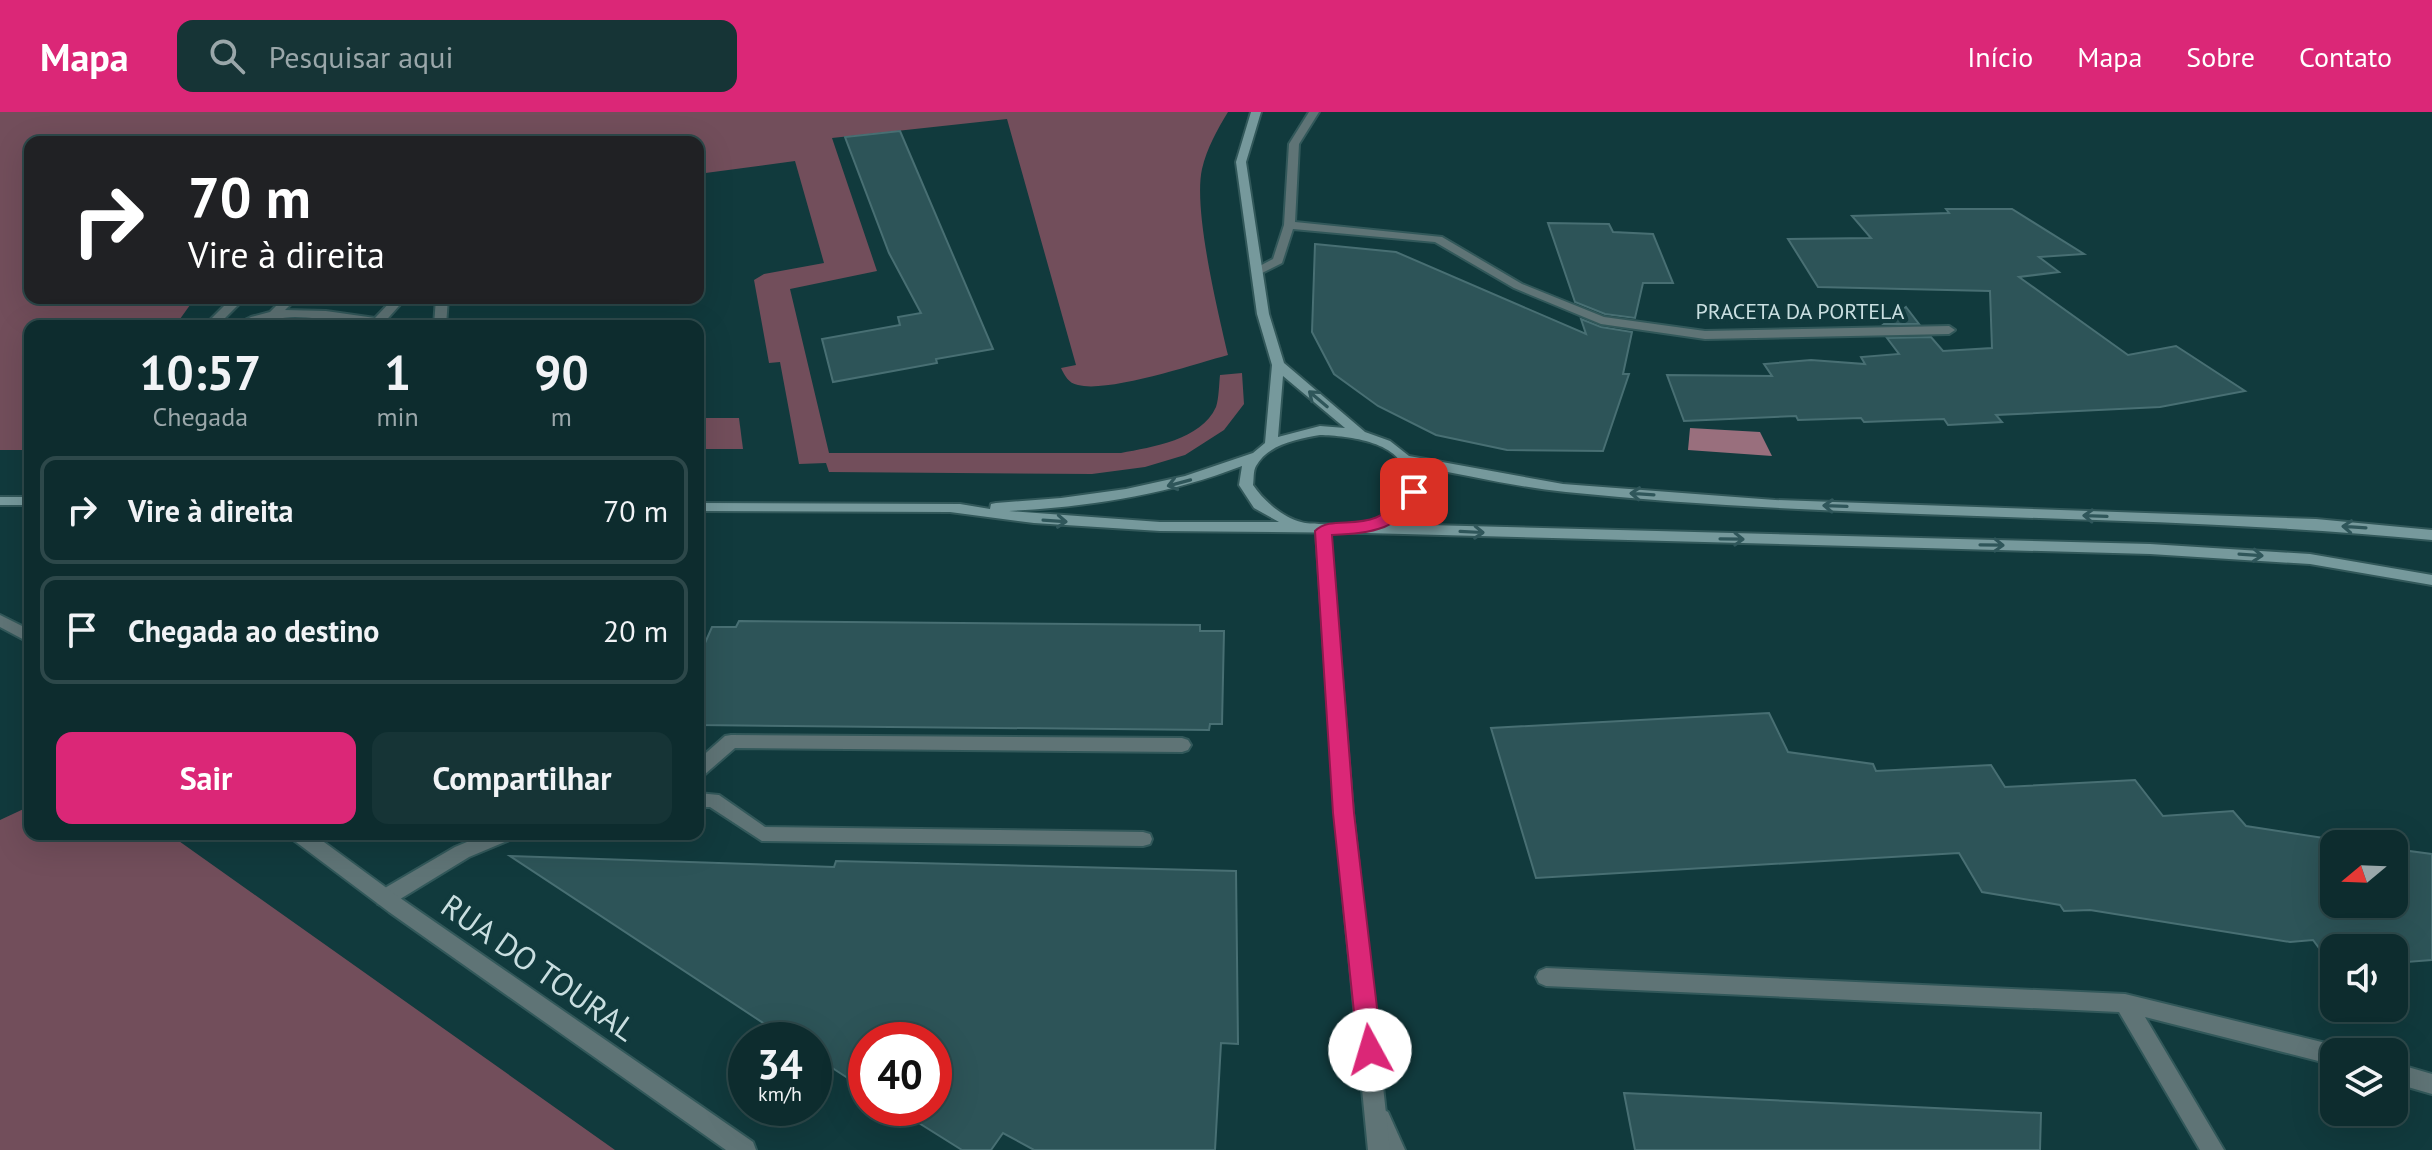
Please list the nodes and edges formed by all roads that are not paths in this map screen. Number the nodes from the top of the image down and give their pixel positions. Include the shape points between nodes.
1 (1256, 112) edge
2 (1314, 112) edge
3 (1289, 225) junction
4 (1256, 272) junction
5 (233, 304) edge
6 (285, 304) edge
7 (394, 304) edge
8 (274, 315) junction
9 (216, 320) edge
10 (258, 320) edge
11 (351, 320) edge
12 (380, 320) edge
13 (1949, 330) dead end
14 (1278, 365) junction
15 (1359, 433) junction
16 (1271, 442) junction
17 (1252, 457) junction
18 (1406, 460) junction
19 (0, 501) edge
20 (24, 501) edge
21 (704, 507) edge
22 (950, 508) junction
23 (1299, 526) junction
24 (1366, 528) junction
25 (1323, 531) junction
26 (2432, 535) edge
27 (2432, 580) edge
28 (0, 620) edge
29 (24, 634) edge
30 (1182, 745) dead end
31 (704, 765) edge
32 (704, 800) edge
33 (1143, 839) dead end
34 (307, 840) edge
35 (491, 840) edge
36 (385, 898) junction
37 (1546, 977) dead end
38 (2125, 1003) junction
39 (2320, 1052) edge
40 (2408, 1077) edge
41 (2432, 1084) edge
42 (1377, 1110) junction
43 (745, 1150) edge
44 (1379, 1150) edge
45 (1394, 1150) edge
46 (2213, 1150) edge

1 - 4 main road via 1241,162
2 - 3 street via 1294,144
3 - 4 street via 1278,261
3 - 13 street, PRACETA DA PORTELA via 1438,239 1518,286 1601,320 1705,335
4 - 14 main road
5 - 9 street
6 - 8 street
7 - 12 street
8 - 10 street
8 - 11 street via 307,313
15 -> 14 main road
14 - 16 main road
15 - 16 main road via 1312,430
15 - 18 main road
16 - 17 main road
17 -> 22 main road via 1162,487 1090,499
17 - 23 main road via 1245,472 1257,504
18 - 24 main road via 1414,492 1389,519
26 -> 18 main road via 2316,524 1775,504 1563,488
19 - 20 main road
21 - 22 main road
22 -> 23 main road via 1125,527
23 - 25 main road
24 - 25 main road
24 -> 27 main road via 2150,549 2310,559
25 - 42 street via 1344,813
28 - 29 street
30 - 31 street via 731,741
32 - 33 street via 713,800 762,834
34 - 36 street, RUA DO TOURAL
35 - 36 street
36 - 43 street, RUA DO TOURAL
37 - 38 street
38 - 39 street
38 - 46 street
40 - 41 street
42 - 44 street
42 - 45 street

